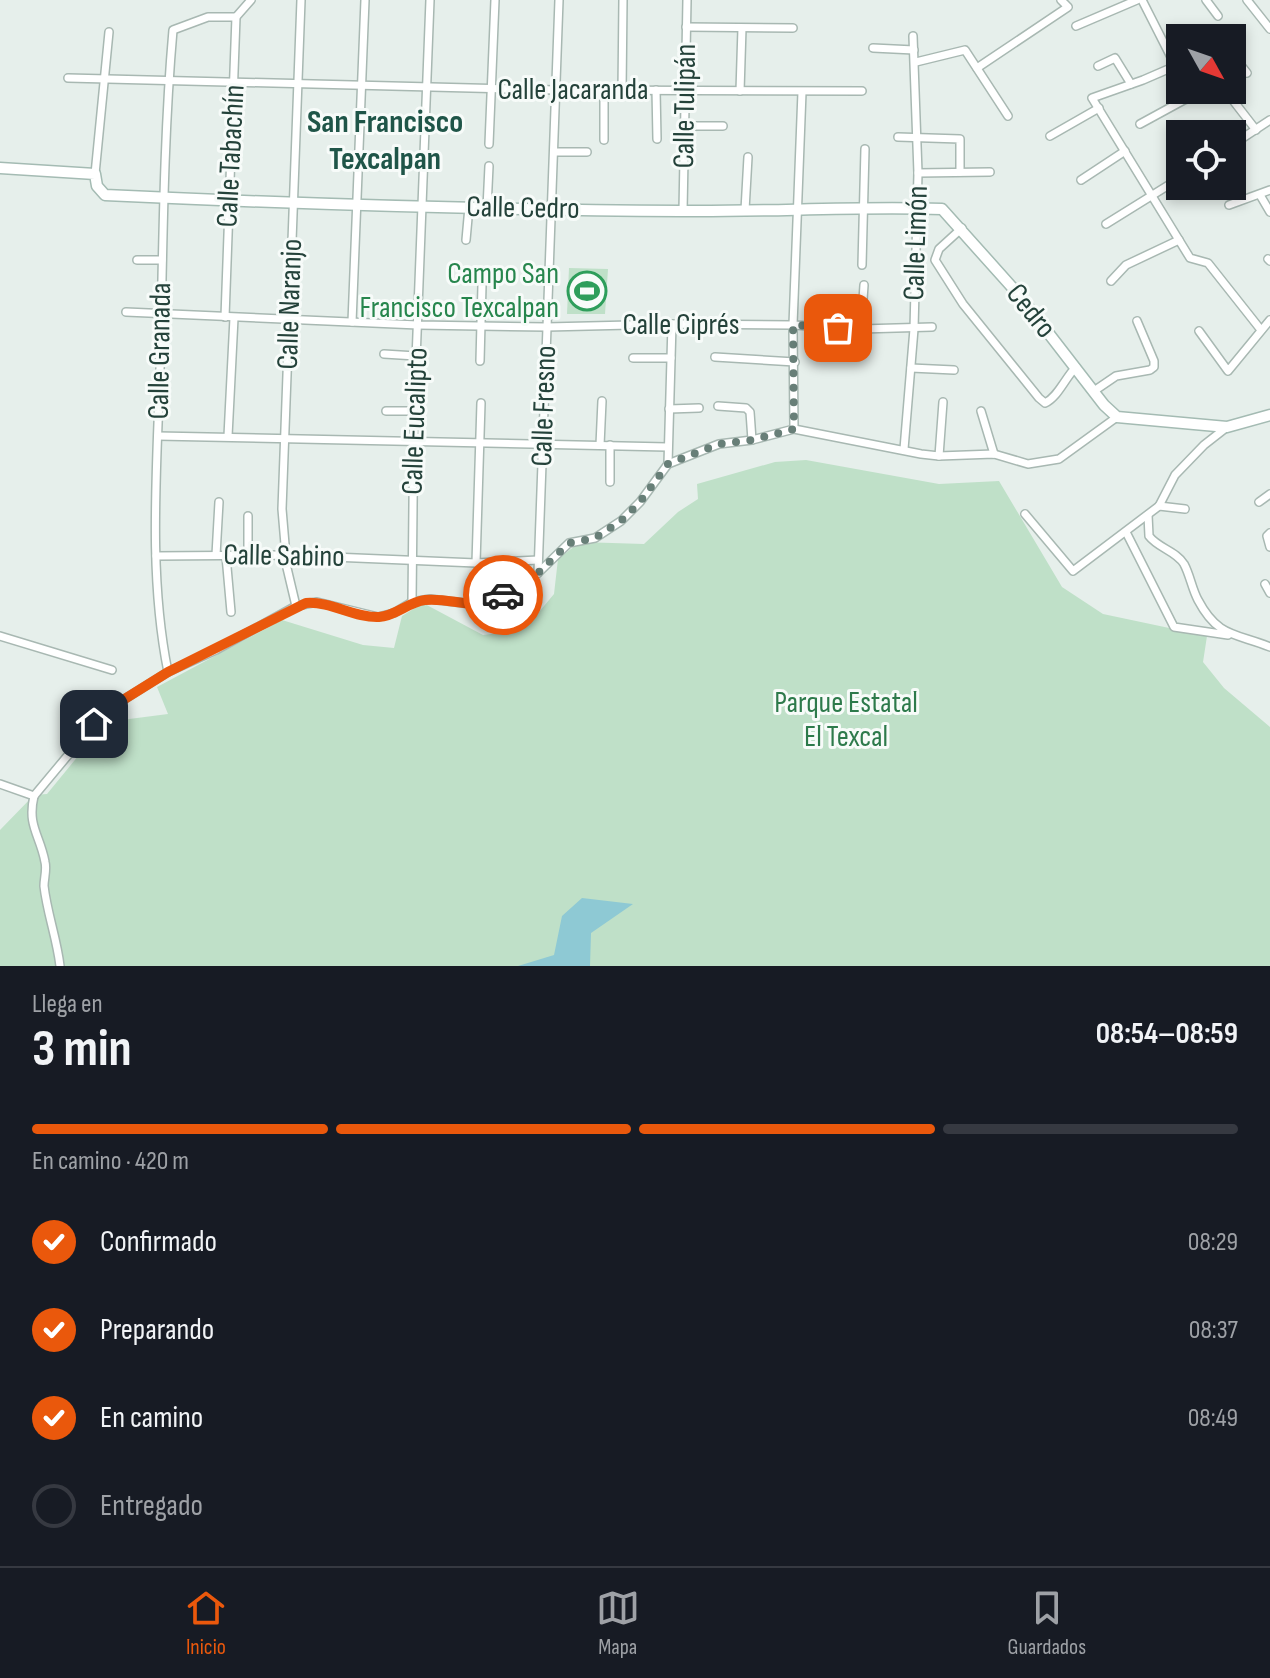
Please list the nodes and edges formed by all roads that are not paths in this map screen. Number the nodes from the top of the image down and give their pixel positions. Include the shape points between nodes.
1 (251, 0) edge
2 (301, 0) edge
3 (365, 0) edge
4 (430, 0) edge
5 (495, 0) edge
6 (559, 0) edge
7 (623, 0) edge
8 (687, 0) edge
9 (1061, 0) edge
10 (1139, 0) edge
11 (1206, 0) edge
12 (1247, 0) edge
13 (1218, 16) dead end
14 (236, 17) junction
15 (1076, 26) dead end
16 (686, 27) junction
17 (742, 28) junction
18 (793, 28) dead end
19 (1270, 29) edge
20 (109, 32) dead end
21 (913, 36) dead end
22 (1166, 45) edge
23 (873, 48) dead end
24 (914, 50) junction
25 (916, 62) junction
26 (1098, 66) dead end
27 (977, 68) junction
28 (1166, 70) edge
29 (68, 78) dead end
30 (104, 79) junction
31 (169, 79) junction
32 (235, 83) junction
33 (297, 84) junction
34 (1131, 84) junction
35 (361, 85) junction
36 (426, 88) junction
37 (492, 89) junction
38 (555, 90) junction
39 (604, 90) junction
40 (656, 90) junction
41 (684, 90) junction
42 (622, 91) junction
43 (740, 91) junction
44 (862, 91) dead end
45 (802, 92) junction
46 (1177, 104) edge
47 (1236, 104) edge
48 (1099, 108) junction
49 (1008, 116) dead end
50 (1270, 120) edge
51 (1140, 124) dead end
52 (684, 126) junction
53 (723, 126) dead end
54 (1256, 130) junction
55 (1050, 136) dead end
56 (1246, 136) edge
57 (898, 137) dead end
58 (918, 137) junction
59 (657, 139) dead end
60 (604, 140) dead end
61 (489, 144) dead end
62 (865, 149) dead end
63 (1125, 151) junction
64 (554, 152) junction
65 (587, 152) dead end
66 (748, 157) dead end
67 (489, 166) dead end
68 (0, 168) edge
69 (960, 172) junction
70 (990, 172) dead end
71 (918, 173) junction
72 (95, 174) junction
73 (1081, 180) dead end
74 (1166, 187) edge
75 (1270, 190) edge
76 (1260, 195) junction
77 (1152, 196) junction
78 (162, 198) junction
79 (228, 199) junction
80 (292, 202) junction
81 (357, 204) junction
82 (1229, 205) dead end
83 (422, 207) junction
84 (469, 207) junction
85 (487, 208) junction
86 (552, 208) junction
87 (864, 208) junction
88 (917, 208) junction
89 (798, 209) junction
90 (942, 209) joint
91 (745, 210) junction
92 (683, 211) junction
93 (1270, 212) edge
94 (1106, 224) dead end
95 (962, 228) junction
96 (466, 240) dead end
97 (1179, 240) junction
98 (137, 260) dead end
99 (162, 260) junction
100 (862, 265) dead end
101 (1111, 281) dead end
102 (482, 285) dead end
103 (864, 285) dead end
104 (126, 312) dead end
105 (161, 314) junction
106 (225, 317) junction
107 (234, 318) junction
108 (290, 320) junction
109 (1270, 320) edge
110 (1137, 321) dead end
111 (352, 322) junction
112 (672, 324) junction
113 (418, 325) junction
114 (793, 325) junction
115 (481, 326) junction
116 (547, 327) junction
117 (932, 327) dead end
118 (861, 329) junction
119 (914, 329) junction
120 (1261, 330) junction
121 (1199, 331) dead end
122 (384, 354) dead end
123 (416, 356) junction
124 (715, 357) dead end
125 (633, 358) dead end
126 (671, 358) junction
127 (480, 361) dead end
128 (795, 362) junction
129 (1076, 367) junction
130 (911, 368) junction
131 (954, 370) dead end
132 (1094, 391) junction
133 (602, 401) dead end
134 (943, 402) dead end
135 (481, 403) dead end
136 (718, 406) dead end
137 (699, 408) dead end
138 (669, 409) junction
139 (386, 411) dead end
140 (414, 411) junction
141 (981, 411) dead end
142 (1270, 415) edge
143 (1117, 417) junction
144 (1227, 427) junction
145 (794, 429) junction
146 (158, 436) junction
147 (228, 436) junction
148 (285, 440) junction
149 (752, 440) junction
150 (413, 441) junction
151 (479, 443) junction
152 (544, 444) junction
153 (600, 445) junction
154 (610, 445) junction
155 (667, 447) junction
156 (904, 449) junction
157 (994, 454) junction
158 (939, 456) junction
159 (668, 464) junction
160 (610, 482) dead end
161 (1270, 494) edge
162 (219, 502) dead end
163 (1259, 502) dead end
164 (1159, 506) junction
165 (1185, 509) dead end
166 (1025, 514) dead end
167 (1148, 515) junction
168 (248, 516) dead end
169 (1126, 532) junction
170 (1268, 534) edge
171 (1270, 547) edge
172 (216, 555) junction
173 (248, 555) junction
174 (285, 555) junction
175 (156, 556) junction
176 (226, 556) junction
177 (412, 559) junction
178 (538, 560) junction
179 (476, 563) junction
180 (538, 573) junction
181 (1265, 584) dead end
182 (1270, 593) edge
183 (412, 602) junction
184 (296, 606) junction
185 (231, 612) dead end
186 (1229, 635) junction
187 (0, 636) edge
188 (1270, 647) edge
189 (112, 670) dead end
190 (168, 672) junction
191 (0, 784) edge
192 (34, 796) junction
193 (60, 966) edge

1 - 14 street
2 - 33 street, Calle Naranjo
3 - 35 street
4 - 36 street, Calle Eucalipto
5 - 37 street
6 - 38 street, Calle Fresno
7 - 42 street
8 - 16 street, Calle Tulipán
9 - 27 street via 1068,7
10 - 15 street
10 - 22 street
11 - 13 street
12 - 19 street
14 - 31 street, Calle Granada via 208,17 173,30
14 - 32 street, Calle Tabachín
16 - 17 street
16 - 41 street, Calle Tulipán
17 - 18 street
17 - 43 street
20 - 30 street
21 - 24 street, Calle Limón
23 - 24 street
24 - 25 street, Calle Limón
25 - 27 street via 965,50
25 - 58 street, Calle Limón
26 - 34 street via 1115,58
27 - 49 street
28 - 34 street
29 - 30 street, Calle Jacaranda
30 - 31 street, Calle Jacaranda
30 - 72 street
31 - 32 street, Calle Jacaranda
31 - 78 street, Calle Granada
32 - 33 street, Calle Jacaranda
32 - 79 street, Calle Tabachín
33 - 35 street, Calle Jacaranda
33 - 80 street, Calle Naranjo
34 - 48 street via 1092,98
35 - 36 street, Calle Jacaranda
35 - 81 street
36 - 37 street, Calle Jacaranda
36 - 83 street, Calle Eucalipto
37 - 38 street, Calle Jacaranda
37 - 61 street
38 - 39 street, Calle Jacaranda
38 - 64 street, Calle Fresno
39 - 42 street, Calle Jacaranda
39 - 60 street
40 - 41 street, Calle Jacaranda
40 - 42 street, Calle Jacaranda
40 - 59 street
41 - 43 street, Calle Jacaranda
41 - 52 street, Calle Tulipán
43 - 45 street, Calle Jacaranda
44 - 45 street, Calle Jacaranda
45 - 89 street
46 - 51 street
47 - 54 street
48 - 55 street
48 - 63 street
50 - 54 street
52 - 53 street
52 - 92 street, Calle Tulipán
54 - 56 street
57 - 58 street
58 - 69 street via 960,139
58 - 71 street, Calle Limón
62 - 87 street
63 - 73 street
63 - 77 street
64 - 65 street
64 - 86 street, Calle Fresno
66 - 91 street
67 - 85 street
68 - 72 street
69 - 70 street
69 - 71 street
71 - 88 street, Calle Limón
72 - 78 street, Calle Cedro via 105,195
74 - 77 street
75 - 76 street
76 - 82 street
76 - 93 street
77 - 94 street
77 - 97 street
78 - 79 street, Calle Cedro
78 - 99 street, Calle Granada
79 - 80 street, Calle Cedro
79 - 106 street, Calle Tabachín
80 - 81 street, Calle Cedro
80 - 108 street, Calle Naranjo
81 - 83 street, Calle Cedro
81 - 111 street
83 - 84 street, Calle Cedro
83 - 113 street, Calle Eucalipto
84 - 85 street, Calle Cedro
84 - 96 street
85 - 86 street, Calle Cedro
86 - 92 street, Calle Cedro
86 - 116 street, Calle Fresno
87 - 88 street, Calle Cedro
87 - 89 street, Calle Cedro
87 - 100 street
88 - 90 street, Calle Cedro
88 - 119 street, Calle Limón
89 - 91 street, Calle Cedro
89 - 114 street
90 - 95 street, Cedro
91 - 92 street, Calle Cedro
95 - 129 street, Cedro
95 - 129 street via 939,249 935,260 963,304 1039,398 1045,403 1052,399
97 - 101 street via 1126,265
97 - 120 street via 1190,258 1208,263
98 - 99 street
99 - 105 street, Calle Granada
102 - 115 street
103 - 118 street
104 - 105 street, Calle Ciprés
105 - 106 street, Calle Ciprés
105 - 146 street, Calle Granada
106 - 107 street, Calle Ciprés
107 - 108 street, Calle Ciprés
107 - 147 street
108 - 111 street, Calle Ciprés
108 - 148 street, Calle Naranjo
109 - 120 street
110 - 132 street via 1154,367 1116,376
111 - 113 street, Calle Ciprés
112 - 114 street, Calle Ciprés
112 - 116 street, Calle Ciprés
112 - 126 street
113 - 115 street, Calle Ciprés
113 - 123 street, Calle Eucalipto
114 - 118 street, Calle Ciprés
114 - 128 street
115 - 116 street, Calle Ciprés
115 - 127 street
116 - 152 street, Calle Fresno
117 - 119 street, Calle Ciprés
118 - 119 street, Calle Ciprés
119 - 130 street, Calle Limón
120 - 121 street via 1228,371
122 - 123 street
123 - 140 street, Calle Eucalipto
124 - 128 street
125 - 126 street
126 - 138 street
128 - 145 street
129 - 132 street, Cedro
130 - 131 street
130 - 156 street, Calle Limón
132 - 143 street, Cedro
133 - 153 street
134 - 158 street
135 - 151 street
136 - 149 street via 750,412
137 - 138 street
138 - 155 street
139 - 140 street
140 - 150 street, Calle Eucalipto
141 - 157 street
142 - 144 street
143 - 144 street
143 - 157 street via 1059,459 1028,464
144 - 164 street via 1175,475
145 - 149 street
145 - 156 street
146 - 147 street
146 - 175 street, Calle Granada
147 - 148 street
148 - 150 street
148 - 174 street, Calle Naranjo
149 - 159 street via 719,444
150 - 151 street
150 - 177 street, Calle Eucalipto
151 - 152 street
151 - 179 street
152 - 153 street
152 - 178 street, Calle Fresno
153 - 154 street
154 - 155 street
154 - 160 street
155 - 159 street
156 - 158 street
157 - 158 street
159 - 180 street via 621,521 595,538 569,543
161 - 163 street
162 - 172 street
164 - 165 street
164 - 167 street
166 - 169 street via 1073,571
167 - 169 street
167 - 186 street via 1149,536 1183,562 1198,601
168 - 173 street
169 - 186 street via 1174,627
170 - 171 street
172 - 175 street, Calle Sabino
172 - 176 street, Calle Sabino
173 - 174 street, Calle Sabino
173 - 176 street, Calle Sabino
174 - 177 street, Calle Sabino
174 - 184 street, Calle Naranjo
175 - 190 street, Calle Granada
176 - 185 street
177 - 179 street, Calle Sabino
177 - 183 street, Calle Eucalipto
178 - 179 street, Calle Sabino
178 - 180 street, Calle Fresno
180 - 183 street via 480,605
181 - 182 street
183 - 184 street via 378,617 317,602
184 - 190 street
186 - 188 street
187 - 189 street
190 - 192 street via 94,724
191 - 192 street
192 - 193 street via 32,828 45,860 44,884

